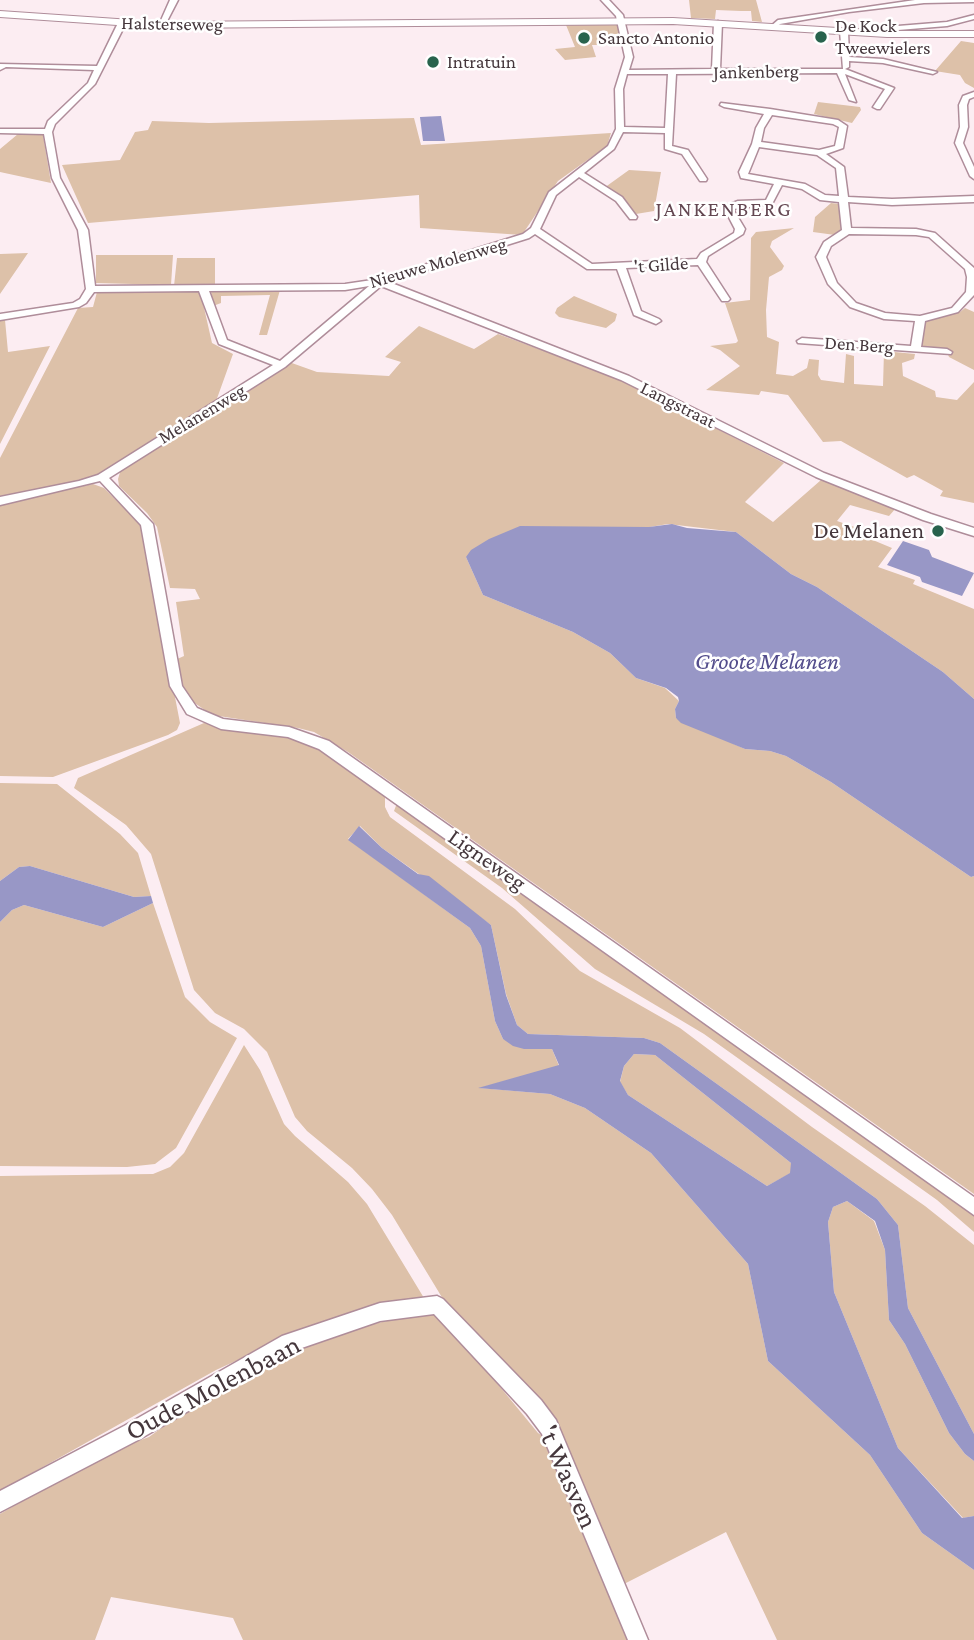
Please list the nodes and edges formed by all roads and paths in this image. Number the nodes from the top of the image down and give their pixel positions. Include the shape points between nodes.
1 (174, 0) edge
2 (605, 0) edge
3 (974, 0) edge
4 (0, 14) edge
5 (974, 17) edge
6 (620, 21) junction
7 (122, 23) junction
8 (718, 23) junction
9 (161, 25) junction
10 (774, 27) junction
11 (898, 28) dead end
12 (844, 31) junction
13 (974, 34) edge
14 (845, 59) junction
15 (1, 66) edge
16 (99, 68) junction
17 (841, 71) junction
18 (624, 72) junction
19 (672, 72) junction
20 (716, 72) junction
21 (933, 72) dead end
22 (974, 94) edge
23 (853, 100) dead end
24 (724, 105) dead end
25 (877, 107) dead end
26 (770, 111) junction
27 (620, 129) junction
28 (0, 131) edge
29 (667, 131) junction
30 (48, 132) junction
31 (959, 142) junction
32 (756, 144) junction
33 (974, 145) edge
34 (819, 153) junction
35 (577, 172) junction
36 (974, 176) edge
37 (703, 178) dead end
38 (779, 183) junction
39 (974, 199) edge
40 (842, 201) junction
41 (633, 217) dead end
42 (535, 230) junction
43 (846, 231) junction
44 (701, 262) junction
45 (621, 268) junction
46 (380, 282) junction
47 (203, 288) junction
48 (91, 289) junction
49 (725, 299) dead end
50 (0, 317) edge
51 (920, 319) junction
52 (656, 321) dead end
53 (802, 341) dead end
54 (916, 350) junction
55 (947, 352) dead end
56 (281, 365) junction
57 (102, 477) junction
58 (0, 501) edge
59 (974, 532) edge
60 (974, 1207) edge
61 (437, 1305) joint
62 (0, 1502) edge
63 (638, 1640) edge

1 - 9 street
2 - 6 street
3 - 10 street via 849,10 778,22
4 - 7 main road, Halsterseweg
5 - 11 street
6 - 8 main road, Halsterseweg
6 - 9 main road, Halsterseweg
6 - 18 street via 629,58
7 - 9 main road, Halsterseweg
7 - 16 street
8 - 10 main road, Halsterseweg
8 - 20 street
10 - 12 main road, Halsterseweg
12 - 13 main road, Halsterseweg
12 - 14 street
14 - 17 street
14 - 21 street via 883,61
15 - 16 street
16 - 30 street via 91,84 51,123
17 - 20 street, Jankenberg
17 - 23 street
17 - 25 street, Jankenberg via 890,88
18 - 19 street, Jankenberg
18 - 27 street via 619,89
19 - 20 street, Jankenberg
19 - 29 street
22 - 31 street via 963,105
24 - 26 street via 747,104
26 - 32 street
26 - 34 street via 844,126 841,146
27 - 29 street
27 - 35 street, Nieuwe Molenweg via 611,147
28 - 30 street
29 - 37 street via 668,147 685,152
30 - 48 street via 56,178 83,230
31 - 33 street
31 - 36 street
32 - 34 street
32 - 38 street via 744,176
34 - 40 street via 840,167
35 - 41 street via 620,199
35 - 42 street, Nieuwe Molenweg via 552,194
38 - 40 street
38 - 44 street, 't Gilde via 769,202 728,208 740,229 738,234
39 - 40 street
40 - 43 street
42 - 45 street, 't Gilde via 582,264
42 - 46 street, Nieuwe Molenweg via 487,251
43 - 51 street, Den Berg via 827,244 821,257 833,284 853,305 870,312
43 - 51 street, Den Berg via 932,235 962,259 972,277 967,299 955,310
44 - 45 street, 't Gilde
44 - 49 street, 't Gilde
45 - 52 street via 637,313
46 - 47 street, Nieuwe Molenweg via 317,289
46 - 56 street, Melanenweg
46 - 59 street, Langstraat via 625,378 820,475
47 - 48 street, Nieuwe Molenweg
47 - 56 street via 223,342
48 - 50 street via 76,305
51 - 54 street, Den Berg
53 - 54 street, Den Berg
54 - 55 street, Den Berg
56 - 57 street, Melanenweg
57 - 58 street, Melanenweg
57 - 60 street, Ligneweg via 147,524 176,687 192,711 221,724 289,732 324,746
61 - 62 street, Oude Molenbaan via 380,1312 289,1343
61 - 63 street, 't Wasven via 549,1427

